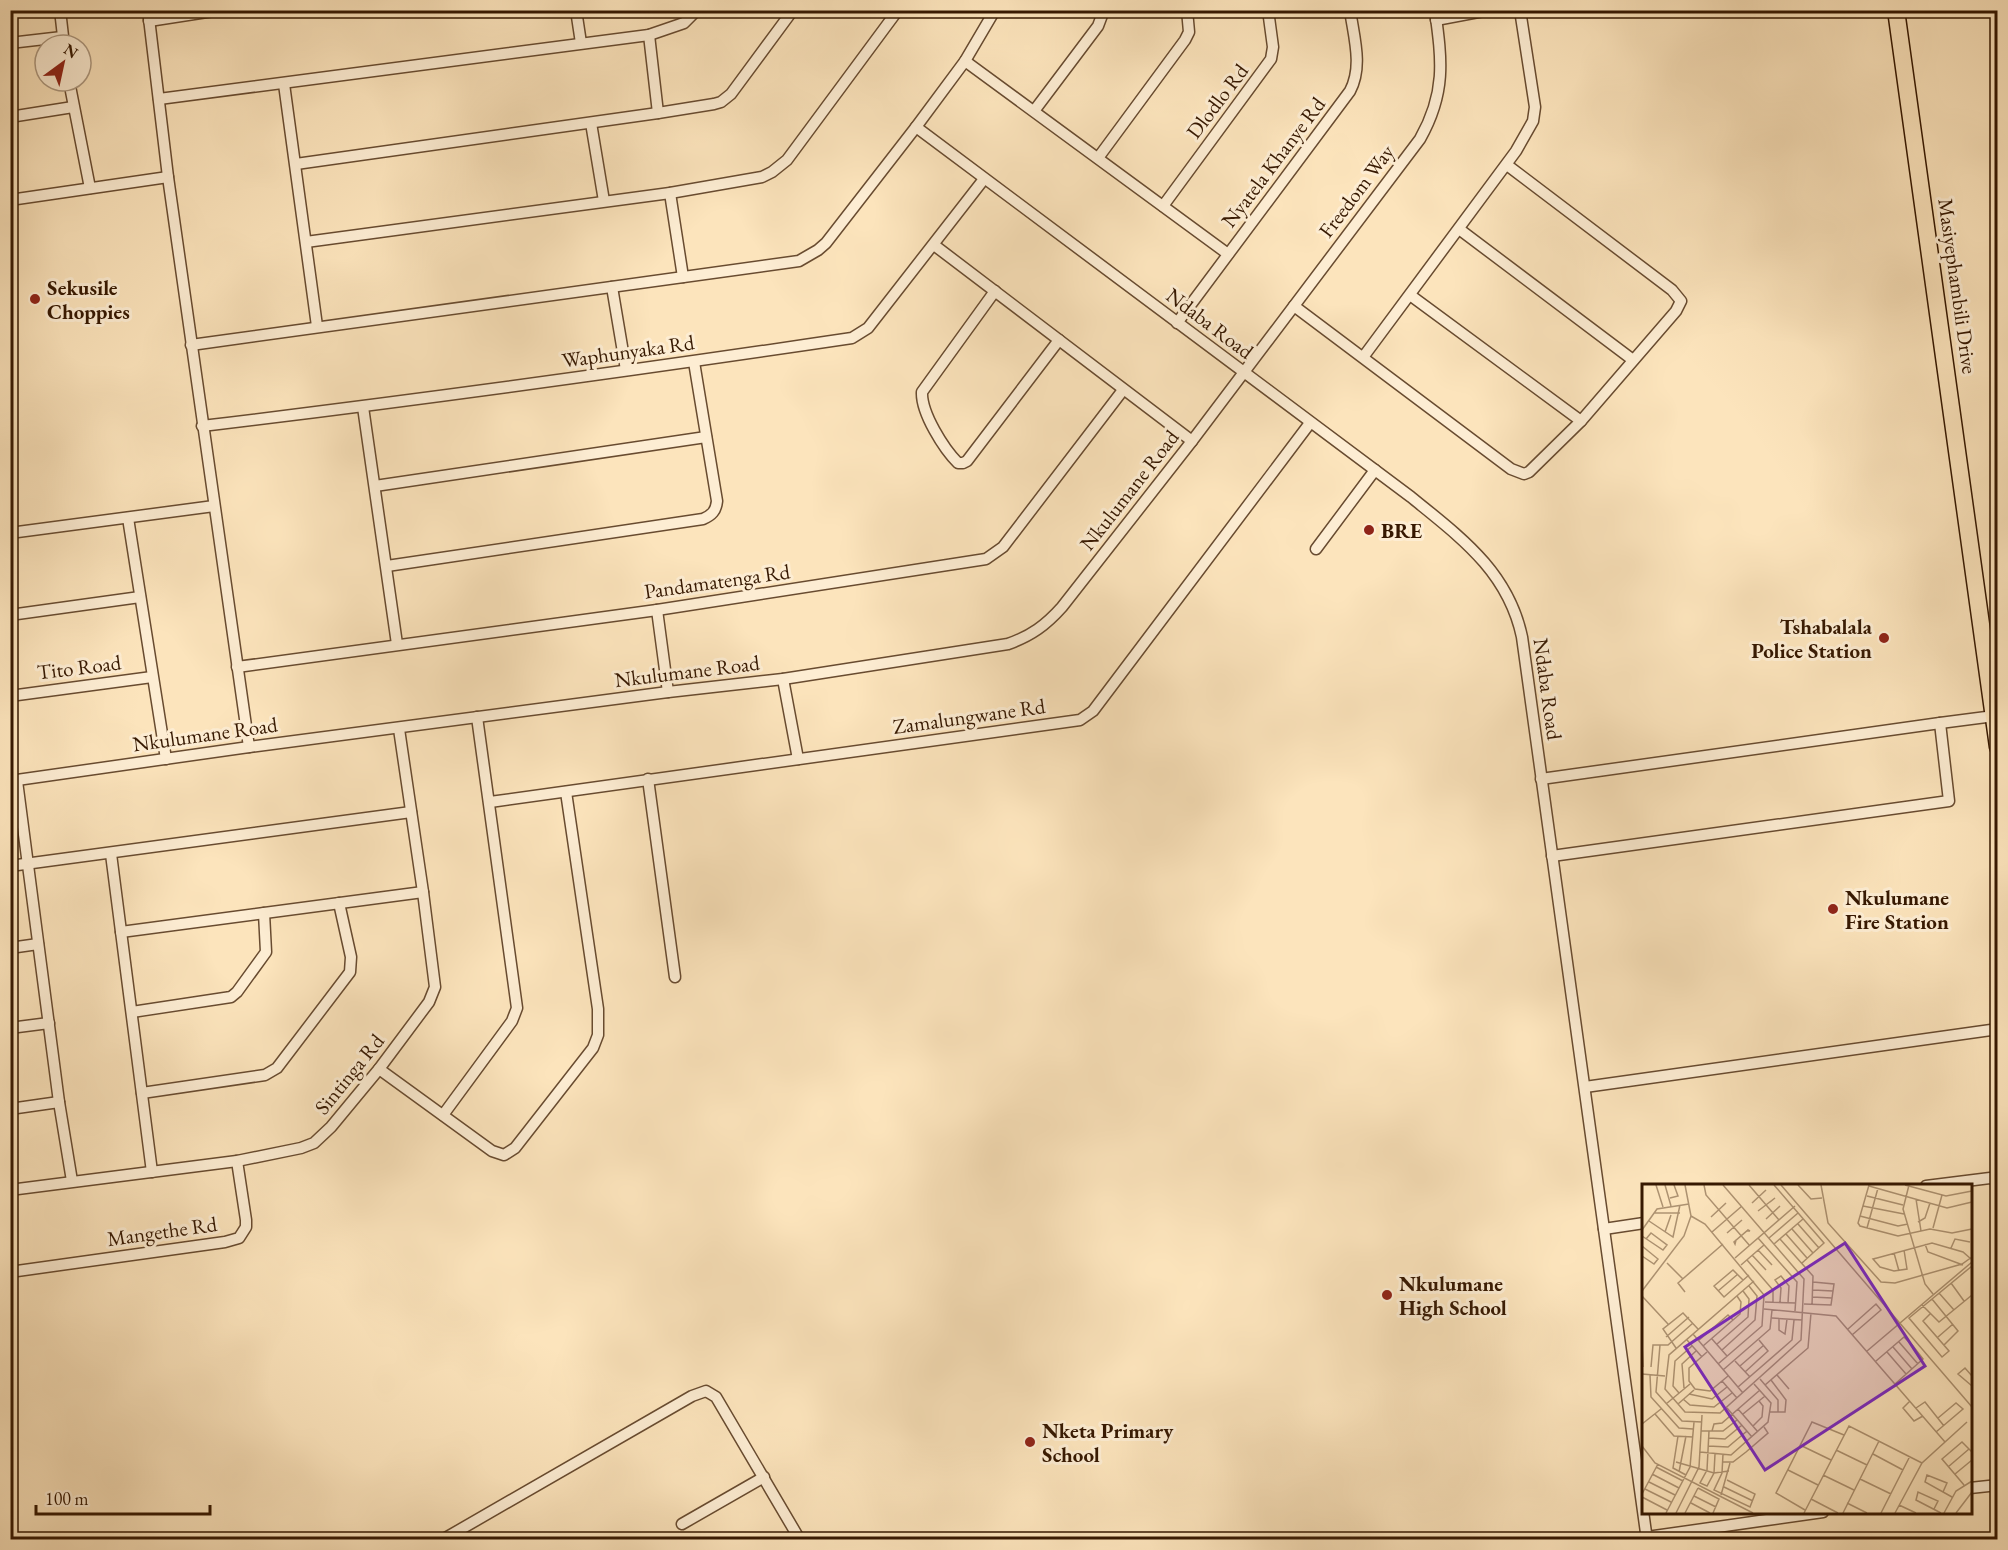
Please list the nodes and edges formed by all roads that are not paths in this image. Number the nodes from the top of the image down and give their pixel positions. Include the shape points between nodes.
1 (60, 10) edge
2 (220, 10) edge
3 (576, 10) edge
4 (697, 10) edge
5 (793, 10) edge
6 (898, 10) edge
7 (995, 10) edge
8 (1104, 10) edge
9 (1187, 10) edge
10 (1268, 10) edge
11 (1350, 10) edge
12 (1489, 10) edge
13 (1520, 10) edge
14 (1896, 10) edge
15 (1436, 15) edge
16 (149, 16) edge
17 (62, 33) edge
18 (649, 35) junction
19 (33, 42) edge
20 (10, 43) edge
21 (581, 43) junction
22 (965, 61) junction
23 (284, 84) junction
24 (71, 93) edge
25 (159, 99) junction
26 (73, 107) junction
27 (1034, 111) junction
28 (658, 113) junction
29 (10, 117) edge
30 (591, 123) junction
31 (916, 127) junction
32 (1098, 158) junction
33 (296, 164) junction
34 (1506, 165) junction
35 (168, 177) junction
36 (984, 178) junction
37 (90, 188) junction
38 (670, 193) junction
39 (10, 200) edge
40 (604, 201) junction
41 (1163, 206) junction
42 (1459, 229) junction
43 (306, 242) junction
44 (934, 245) junction
45 (1228, 254) junction
46 (683, 277) junction
47 (612, 287) junction
48 (995, 291) junction
49 (1410, 295) junction
50 (1294, 306) junction
51 (1177, 323) junction
52 (317, 326) junction
53 (1059, 340) junction
54 (191, 345) junction
55 (1364, 356) junction
56 (1633, 360) junction
57 (694, 362) junction
58 (626, 370) junction
59 (1243, 373) junction
60 (1124, 390) junction
61 (363, 407) junction
62 (1581, 421) junction
63 (1310, 423) junction
64 (202, 426) junction
65 (706, 437) junction
66 (1191, 441) junction
67 (1375, 470) junction
68 (375, 486) junction
69 (214, 506) junction
70 (128, 518) junction
71 (10, 533) edge
72 (1316, 549) dead end
73 (387, 566) junction
74 (140, 597) junction
75 (657, 610) junction
76 (10, 615) edge
77 (397, 644) junction
78 (237, 666) junction
79 (152, 677) junction
80 (783, 679) junction
81 (668, 692) junction
82 (10, 696) edge
83 (477, 717) junction
84 (1994, 717) junction
85 (1940, 723) junction
86 (399, 729) junction
87 (249, 747) junction
88 (1998, 747) edge
89 (166, 759) junction
90 (798, 759) junction
91 (648, 779) junction
92 (1541, 779) junction
93 (14, 781) edge
94 (566, 792) junction
95 (490, 802) junction
96 (411, 812) junction
97 (111, 854) junction
98 (1552, 856) junction
99 (29, 864) junction
100 (10, 866) edge
101 (423, 891) junction
102 (339, 903) junction
103 (264, 913) junction
104 (121, 932) junction
105 (38, 944) junction
106 (10, 948) edge
107 (675, 977) dead end
108 (132, 1012) junction
109 (49, 1023) junction
110 (10, 1028) edge
111 (1998, 1029) edge
112 (379, 1069) junction
113 (1585, 1087) junction
114 (141, 1093) junction
115 (60, 1101) junction
116 (10, 1109) edge
117 (443, 1115) junction
118 (237, 1161) junction
119 (152, 1172) junction
120 (1998, 1180) edge
121 (72, 1181) junction
122 (1935, 1184) edge
123 (10, 1190) edge
124 (1642, 1223) edge
125 (1604, 1229) junction
126 (10, 1272) edge
127 (764, 1477) junction
128 (1998, 1485) edge
129 (1972, 1488) edge
130 (1642, 1502) edge
131 (1644, 1514) edge
132 (1798, 1515) edge
133 (682, 1524) dead end
134 (458, 1536) edge
135 (1647, 1538) edge
136 (442, 1539) edge
137 (800, 1539) edge

1 - 17 street
2 - 16 street
3 - 21 street
4 - 18 street via 684,23
5 - 28 street via 727,98 714,104
6 - 38 street via 780,166 751,180
7 - 22 street
8 - 27 street via 1098,26
9 - 32 street via 1189,32 1185,40
10 - 41 street, Dlodlo Rd via 1271,59
11 - 45 street, Nyatela Khanye Rd via 1358,61 1354,84
12 - 15 street
13 - 34 street via 1535,114
14 - 84 main road, Masiyephambili Drive
15 - 50 street, Freedom Way via 1441,80 1428,125
16 - 25 street
18 - 21 street
18 - 28 street
19 - 20 street
21 - 23 street
22 - 27 street
22 - 31 street
23 - 25 street
23 - 33 street
24 - 26 street
25 - 35 street
26 - 29 street
26 - 37 street
27 - 32 street
28 - 30 street
30 - 33 street
30 - 40 street
31 - 36 street, Ndaba Road
31 - 46 street via 826,243 809,256 791,263
32 - 41 street
33 - 43 street
34 - 42 street
34 - 56 street via 1678,296 1680,306
35 - 37 street
35 - 54 street
36 - 44 street, Waphunyaka Rd
36 - 51 street, Ndaba Road
37 - 39 street
38 - 40 street
38 - 46 street
40 - 43 street
41 - 45 street
42 - 49 street
42 - 56 street
43 - 52 street
44 - 48 street
44 - 57 street, Waphunyaka Rd via 858,336
45 - 51 street, Nyatela Khanye Rd
46 - 47 street
47 - 52 street
47 - 58 street
48 - 53 street
48 - 53 street via 922,392 933,427 958,463 967,461
49 - 55 street
49 - 62 street
50 - 55 street
50 - 59 street, Freedom Way
51 - 59 street, Ndaba Road
52 - 54 street
53 - 60 street
54 - 64 street
55 - 62 street via 1518,473 1534,468
56 - 62 street
57 - 58 street, Waphunyaka Rd
57 - 65 street
58 - 61 street, Waphunyaka Rd
59 - 63 street, Ndaba Road
59 - 66 street, Nkulumane Road
60 - 66 street
60 - 75 street, Pandamatenga Rd via 1003,547 986,559
61 - 64 street, Waphunyaka Rd
61 - 68 street
63 - 67 street, Ndaba Road
63 - 90 street, Zamalungwane Rd via 1087,717
64 - 69 street
65 - 68 street
65 - 73 street via 717,501 714,512 703,519
66 - 80 street, Nkulumane Road via 1062,607 1024,639
67 - 72 street
67 - 92 street, Ndaba Road via 1467,544 1502,584 1512,602 1522,637
68 - 73 street
69 - 70 street
69 - 78 street
70 - 71 street
70 - 74 street
73 - 77 street
74 - 76 street
74 - 79 street
75 - 77 street, Pandamatenga Rd
75 - 81 street
77 - 78 street, Pandamatenga Rd
78 - 87 street
79 - 82 street, Tito Road
79 - 89 street
80 - 81 street, Nkulumane Road
80 - 90 street
81 - 83 street, Nkulumane Road
83 - 86 street, Nkulumane Road
83 - 95 street
84 - 85 street
84 - 88 main road, Masiyephambili Drive
85 - 92 street
85 - 98 street via 1949,801
86 - 87 street, Nkulumane Road
86 - 96 street, Sintinga Rd
87 - 89 street, Nkulumane Road
89 - 93 street, Nkulumane Road
90 - 91 street, Zamalungwane Rd
91 - 94 street, Zamalungwane Rd
91 - 107 street
92 - 98 street, Ndaba Road
93 - 99 street
94 - 95 street, Zamalungwane Rd
94 - 117 street via 596,990 596,1042 504,1155 492,1151
95 - 117 street via 517,1008 512,1021
96 - 97 street
96 - 101 street, Sintinga Rd
97 - 99 street
97 - 104 street
98 - 113 street, Ndaba Road
99 - 100 street
99 - 105 street
101 - 102 street
101 - 112 street, Sintinga Rd via 433,995
102 - 103 street
102 - 114 street via 351,957 350,972 277,1068 265,1075
103 - 104 street
103 - 108 street via 266,952 231,997
104 - 108 street
105 - 106 street
105 - 109 street
108 - 114 street
109 - 110 street
109 - 115 street
111 - 113 street
112 - 117 street
112 - 118 street, Sintinga Rd via 314,1143
113 - 125 street, Ndaba Road
114 - 119 street
115 - 116 street
115 - 121 street
118 - 119 street, Sintinga Rd
118 - 126 street, Mangethe Rd via 246,1220 239,1238
119 - 121 street, Sintinga Rd
120 - 122 street
121 - 123 street, Sintinga Rd
124 - 125 street
125 - 130 street, Ndaba Road
127 - 133 street
127 - 134 street via 716,1397 700,1392
127 - 137 street
128 - 129 street
131 - 135 street, Ndaba Road
132 - 135 street
134 - 136 street

